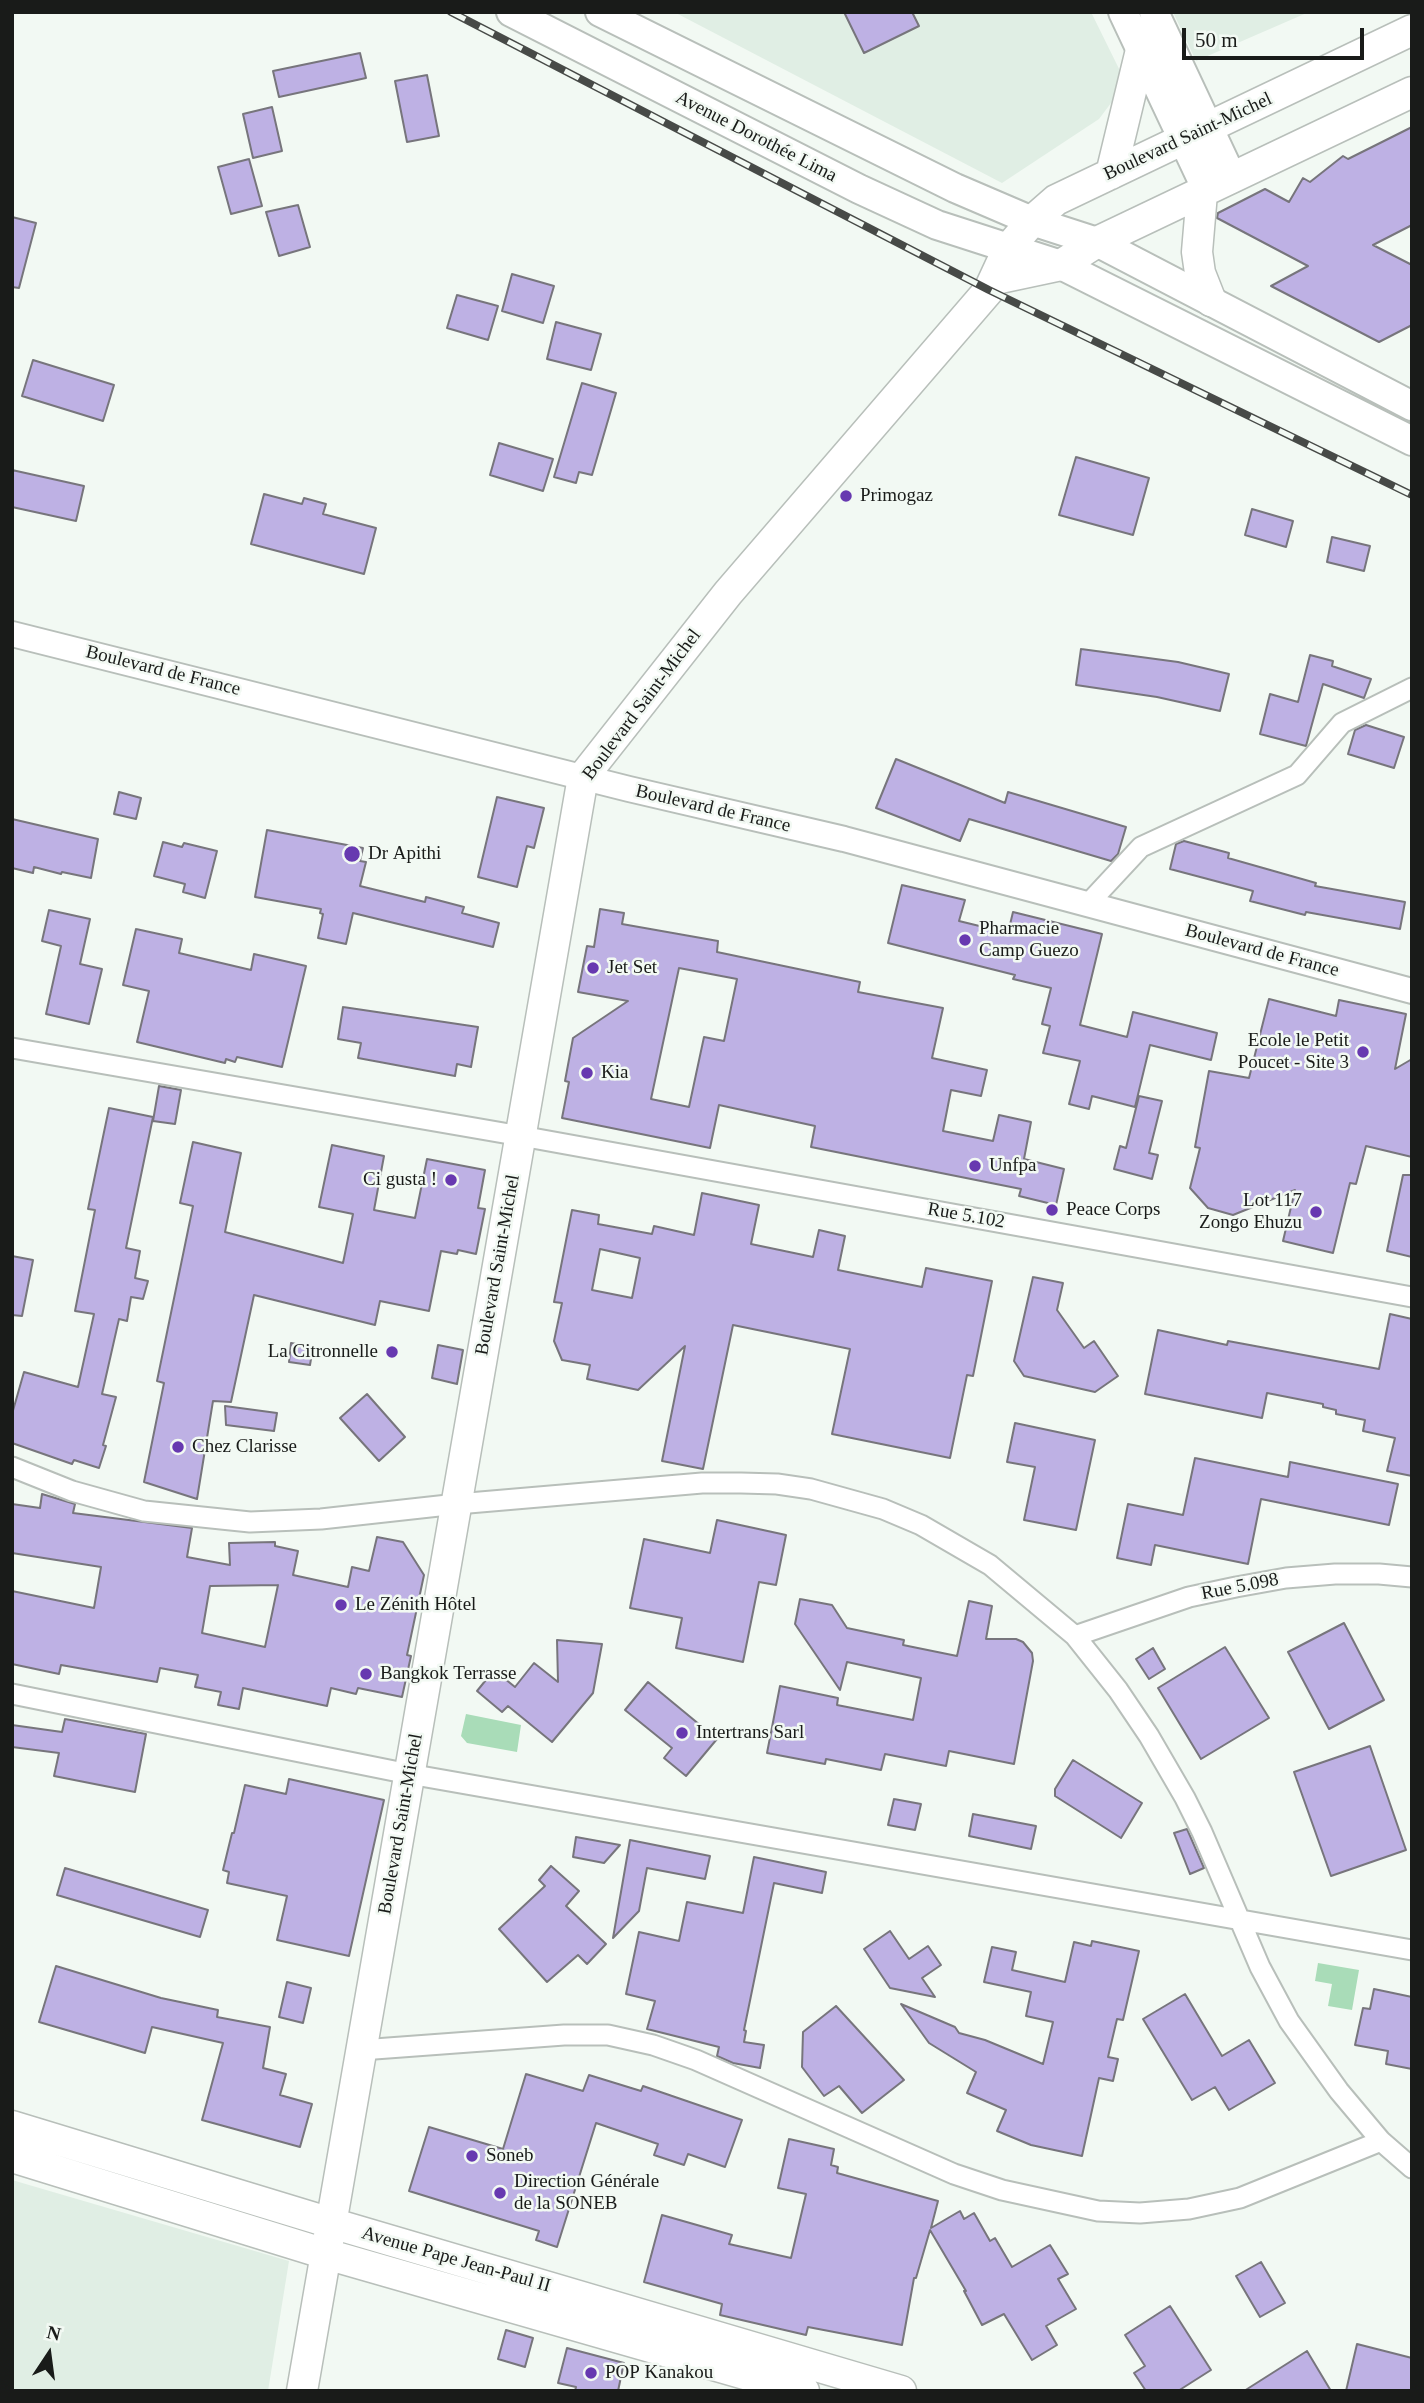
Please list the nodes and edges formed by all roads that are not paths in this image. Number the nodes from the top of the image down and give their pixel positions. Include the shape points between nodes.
1 (511, 12) edge
2 (600, 12) edge
3 (1123, 12) edge
4 (1153, 12) edge
5 (1412, 30) edge
6 (1141, 50) junction
7 (1412, 92) edge
8 (1195, 134) junction
9 (1111, 173) junction
10 (1213, 187) junction
11 (1031, 221) junction
12 (1097, 242) junction
13 (1008, 249) junction
14 (1061, 265) junction
15 (995, 279) junction
16 (1211, 301) junction
17 (1407, 398) edge
18 (1412, 441) edge
19 (12, 634) edge
20 (1412, 688) edge
21 (583, 777) junction
22 (1088, 904) junction
23 (1412, 990) edge
24 (12, 1048) edge
25 (521, 1136) junction
26 (1412, 1297) edge
27 (12, 1467) edge
28 (457, 1504) junction
29 (1412, 1577) edge
30 (1075, 1636) junction
31 (12, 1694) edge
32 (410, 1774) junction
33 (1238, 1919) junction
34 (1412, 1950) edge
35 (361, 2050) junction
36 (12, 2126) edge
37 (1381, 2141) junction
38 (12, 2157) edge
39 (1412, 2168) edge
40 (331, 2223) junction
41 (326, 2254) junction
42 (302, 2391) edge
43 (804, 2391) edge
44 (901, 2391) edge

1 - 13 main road, Avenue Dorothée Lima via 859,189 937,225
2 - 11 main road
3 - 6 main road
4 - 8 main road
5 - 8 main road, Boulevard Saint-Michel
6 - 8 main road
6 - 9 main road
7 - 10 main road
8 - 9 main road, Boulevard Saint-Michel
8 - 10 main road
9 - 11 main road, Boulevard Saint-Michel via 1056,200
10 - 12 main road
10 - 16 main road via 1197,252
11 - 12 main road
11 - 13 main road, Boulevard Saint-Michel
12 - 14 main road
12 - 16 main road
13 - 14 main road, Avenue Dorothée Lima
13 - 15 main road, Boulevard Saint-Michel
14 - 15 main road
14 - 18 main road, Avenue Dorothée Lima
15 - 21 main road, Boulevard Saint-Michel via 728,593
16 - 17 main road
19 - 21 street, Boulevard de France
20 - 22 street via 1342,723 1297,775 1141,847
21 - 22 street, Boulevard de France via 844,839
21 - 25 main road, Boulevard Saint-Michel
22 - 23 street, Boulevard de France
24 - 25 street, Rue 5.102
25 - 26 street, Rue 5.102
25 - 28 main road, Boulevard Saint-Michel
27 - 28 street via 144,1511 211,1519 321,1519
28 - 30 street via 702,1483 811,1489 883,1508 954,1543 990,1565
28 - 32 main road, Boulevard Saint-Michel
29 - 30 street, Rue 5.098 via 1335,1574 1286,1578 1189,1597
30 - 33 street via 1118,1690 1179,1788
31 - 32 street
32 - 33 street
32 - 35 main road, Boulevard Saint-Michel
33 - 34 street
33 - 37 street via 1289,2021
35 - 37 street via 608,2035 696,2060 954,2174 1002,2190 1098,2211 1189,2209 1240,2198
35 - 40 main road, Boulevard Saint-Michel
36 - 40 main road, Avenue Pape Jean-Paul II
37 - 39 street
38 - 41 main road, Avenue Pape Jean-Paul II
40 - 41 main road, Boulevard Saint-Michel
40 - 44 main road, Avenue Pape Jean-Paul II
41 - 42 main road, Boulevard Saint-Michel
41 - 43 main road, Avenue Pape Jean-Paul II

